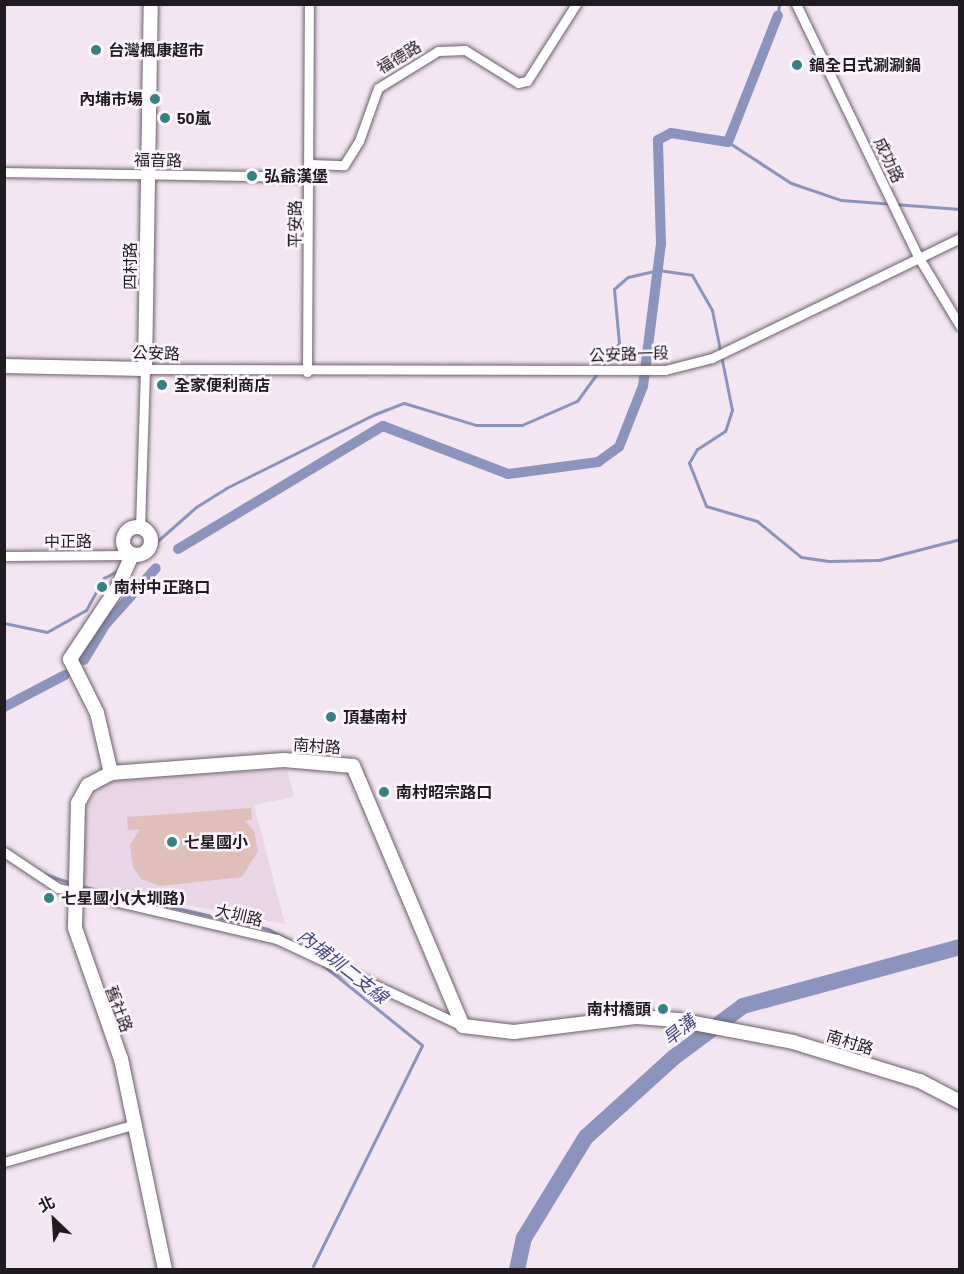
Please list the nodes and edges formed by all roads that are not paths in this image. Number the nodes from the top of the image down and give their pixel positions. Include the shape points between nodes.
1 (151, 4) edge
2 (309, 4) edge
3 (576, 4) edge
4 (796, 4) edge
5 (310, 164) junction
6 (4, 172) edge
7 (148, 175) junction
8 (310, 177) junction
9 (960, 238) edge
10 (918, 258) junction
11 (960, 326) edge
12 (4, 366) edge
13 (145, 369) junction
14 (307, 372) junction
15 (140, 528) junction
16 (132, 555) junction
17 (4, 556) edge
18 (111, 773) junction
19 (4, 852) edge
20 (75, 893) junction
21 (463, 1026) junction
22 (960, 1102) edge
23 (132, 1125) junction
24 (4, 1162) edge
25 (165, 1269) edge

1 - 7 street, 四村路
2 - 5 street, 平安路
3 - 5 street, 福德路 via 527,81 518,83 465,50 438,51 378,88 359,141 344,165
4 - 10 street, 成功路
5 - 8 street, 平安路
6 - 7 street, 福音路
7 - 8 street, 福音路
7 - 13 street, 四村路
8 - 14 street, 平安路
9 - 10 street, 公安路一段
10 - 11 street, 成功路
10 - 14 street, 公安路一段 via 712,358 665,370
12 - 13 street, 公安路
13 - 14 street, 公安路
13 - 15 street, 四村路
15 - 16 street via 123,538
15 - 16 street via 152,540 144,552
16 - 17 street, 中正路
16 - 18 street via 118,587 70,659 97,712
18 - 20 street, 舊社路 via 88,785 78,802
18 - 21 street, 南村路 via 284,760 353,766
19 - 20 street, 大圳路 via 32,875
20 - 21 street, 大圳路 via 277,939
20 - 23 street, 舊社路 via 75,928 121,1059
21 - 22 street, 南村路 via 514,1032 637,1017 689,1022 726,1028 920,1081
23 - 24 street
23 - 25 street, 舊社路

